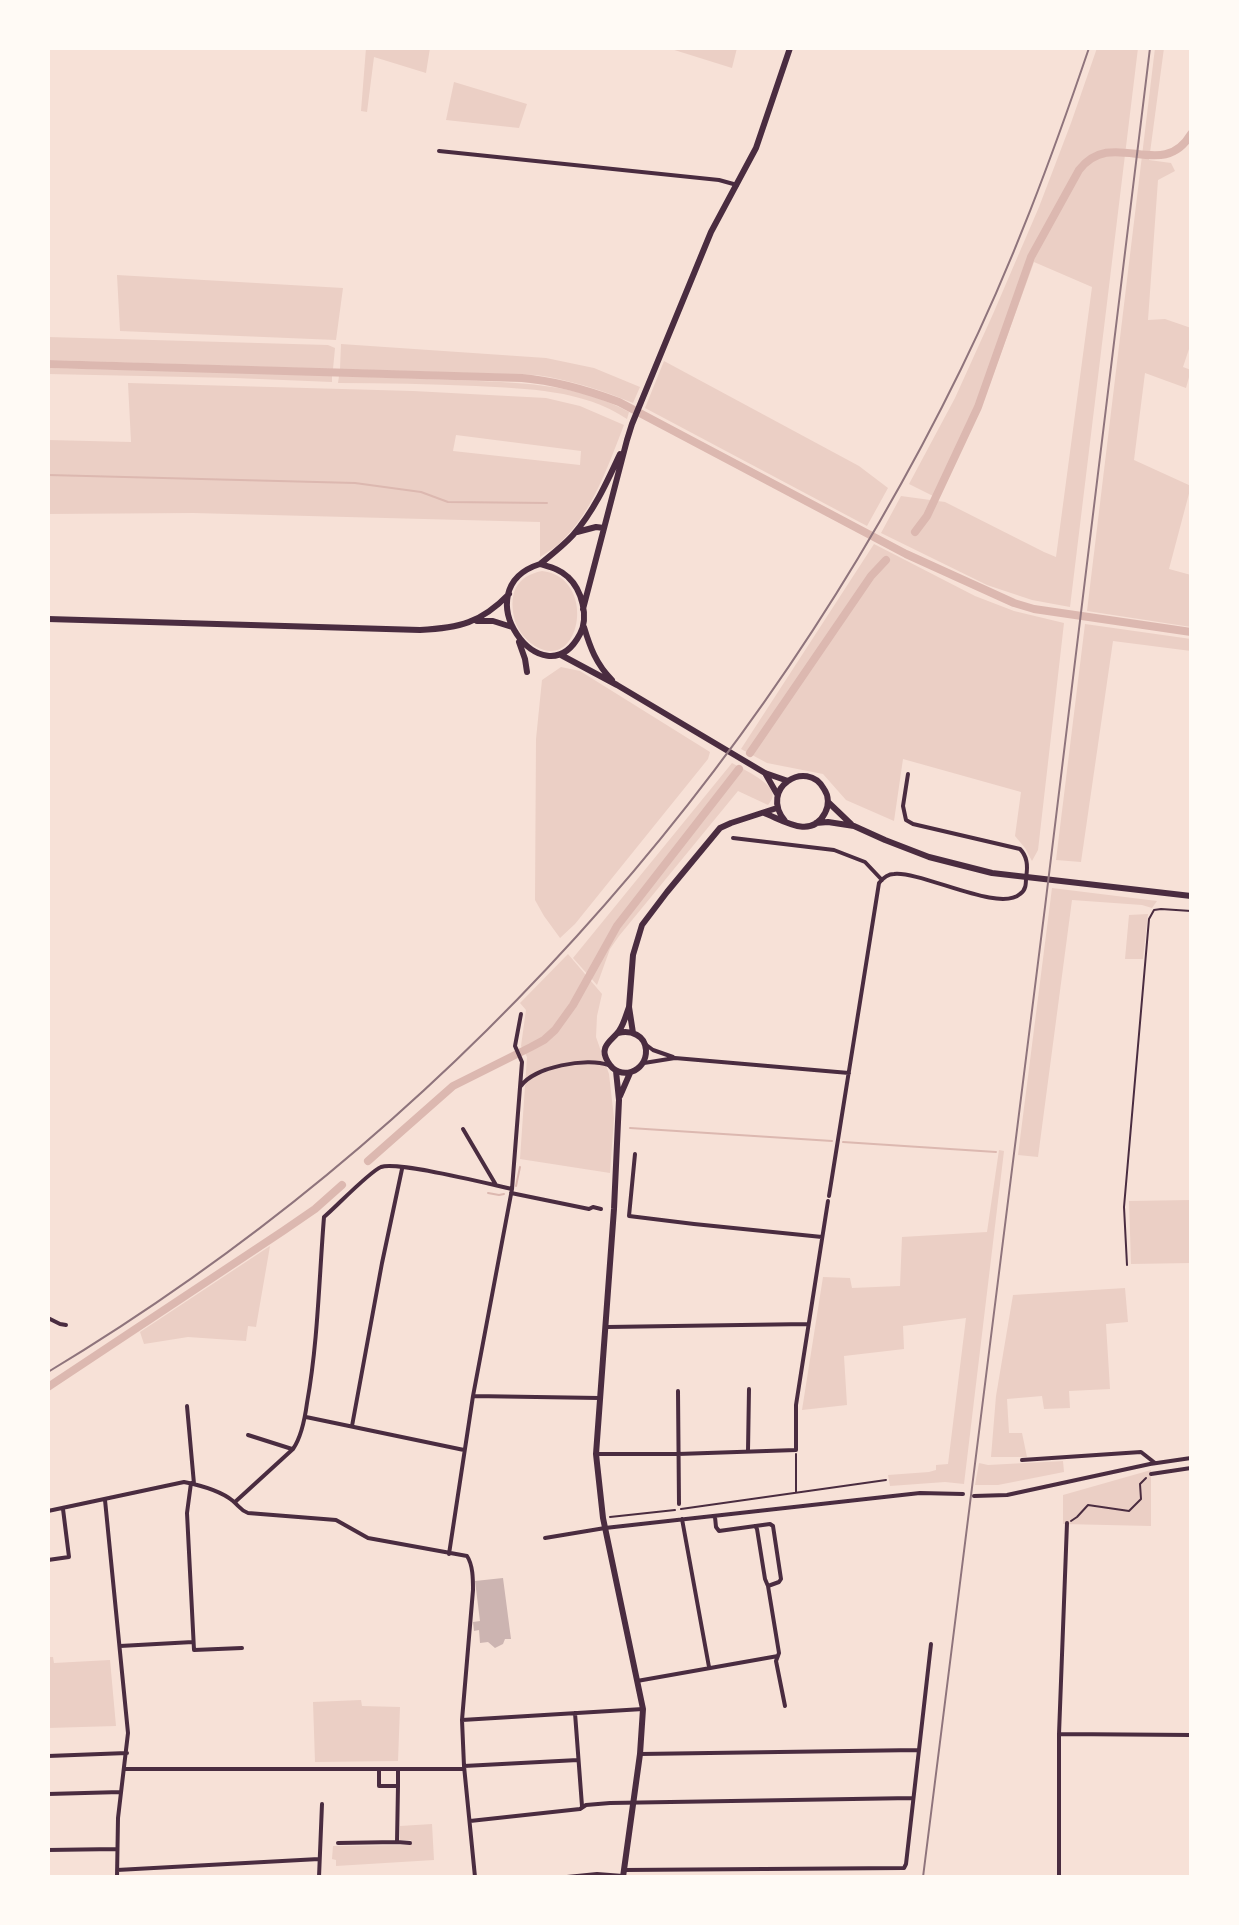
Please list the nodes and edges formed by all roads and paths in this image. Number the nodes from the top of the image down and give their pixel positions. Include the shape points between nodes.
1 (790, 48) edge
2 (439, 151) dead end
3 (737, 185) junction
4 (627, 440) junction
5 (604, 528) junction
6 (574, 533) junction
7 (540, 564) junction
8 (509, 594) junction
9 (583, 609) junction
10 (48, 619) edge
11 (473, 622) junction
12 (512, 627) junction
13 (584, 627) junction
14 (516, 635) junction
15 (561, 655) junction
16 (527, 672) dead end
17 (617, 685) junction
18 (765, 773) junction
19 (908, 774) dead end
20 (788, 781) junction
21 (778, 794) junction
22 (828, 802) junction
23 (777, 808) junction
24 (764, 813) junction
25 (785, 821) junction
26 (816, 823) junction
27 (854, 826) junction
28 (733, 838) dead end
29 (882, 880) junction
30 (1191, 896) edge
31 (1191, 911) edge
32 (629, 1007) junction
33 (521, 1014) dead end
34 (618, 1033) junction
35 (633, 1033) junction
36 (645, 1044) junction
37 (675, 1058) junction
38 (644, 1063) junction
39 (609, 1065) junction
40 (616, 1071) junction
41 (630, 1073) junction
42 (849, 1073) junction
43 (519, 1088) junction
44 (619, 1100) junction
45 (463, 1129) dead end
46 (635, 1154) dead end
47 (403, 1168) junction
48 (496, 1185) junction
49 (512, 1191) junction
50 (601, 1209) dead end
51 (822, 1237) junction
52 (1127, 1265) dead end
53 (48, 1318) edge
54 (808, 1324) junction
55 (66, 1325) dead end
56 (604, 1327) junction
57 (749, 1389) dead end
58 (678, 1391) dead end
59 (473, 1396) junction
60 (599, 1398) junction
61 (187, 1406) dead end
62 (306, 1417) junction
63 (352, 1426) junction
64 (248, 1435) dead end
65 (293, 1449) junction
66 (464, 1450) junction
67 (796, 1450) junction
68 (748, 1452) junction
69 (596, 1454) junction
70 (678, 1454) junction
71 (1191, 1458) edge
72 (1022, 1460) dead end
73 (1176, 1460) junction
74 (1153, 1464) junction
75 (1191, 1468) edge
76 (1179, 1470) junction
77 (1151, 1474) joint
78 (886, 1480) dead end
79 (192, 1484) junction
80 (796, 1493) junction
81 (963, 1494) dead end
82 (974, 1496) dead end
83 (105, 1500) junction
84 (235, 1502) junction
85 (679, 1504) dead end
86 (63, 1509) junction
87 (48, 1511) edge
88 (715, 1517) junction
89 (603, 1518) junction
90 (682, 1519) junction
91 (1067, 1523) joint
92 (755, 1526) junction
93 (605, 1528) junction
94 (545, 1538) dead end
95 (449, 1554) junction
96 (48, 1560) edge
97 (768, 1586) junction
98 (194, 1642) junction
99 (931, 1644) dead end
100 (120, 1646) junction
101 (242, 1648) dead end
102 (778, 1656) junction
103 (709, 1667) junction
104 (637, 1681) junction
105 (785, 1706) dead end
106 (643, 1709) junction
107 (575, 1713) junction
108 (462, 1720) junction
109 (1059, 1734) junction
110 (1191, 1735) edge
111 (918, 1750) junction
112 (127, 1753) junction
113 (640, 1754) junction
114 (48, 1756) edge
115 (578, 1760) junction
116 (464, 1767) junction
117 (124, 1769) junction
118 (379, 1769) junction
119 (398, 1769) junction
120 (398, 1786) junction
121 (121, 1792) junction
122 (48, 1794) edge
123 (913, 1798) junction
124 (634, 1802) junction
125 (322, 1804) dead end
126 (582, 1807) junction
127 (470, 1821) junction
128 (397, 1842) junction
129 (338, 1843) dead end
130 (410, 1843) dead end
131 (117, 1849) junction
132 (48, 1850) edge
133 (319, 1859) junction
134 (117, 1870) junction
135 (623, 1874) edge
136 (117, 1877) edge
137 (319, 1877) edge
138 (475, 1877) edge
139 (567, 1877) edge
140 (1059, 1877) edge

1 - 3 street via 762,134
2 - 3 street
3 - 4 street via 711,232
4 - 5 street
4 - 6 street via 598,499
5 - 6 street
5 - 9 street
6 - 7 street
7 - 8 street via 519,576
7 - 9 street via 568,577
8 - 11 street
8 - 12 street
9 - 13 street
10 - 11 street via 420,630
11 - 12 street
12 - 14 street
13 - 15 street
13 - 17 street via 596,661
14 - 15 street via 532,651
14 - 16 street
15 - 17 street
17 - 18 street
18 - 20 street
18 - 21 street
19 - 29 street via 906,820 1020,849 1027,870 1025,886 1009,899 904,874
20 - 21 street
20 - 22 street via 812,778 825,789
21 - 23 street
22 - 26 street
22 - 27 street
23 - 24 street
23 - 25 street
24 - 25 street
24 - 32 street via 720,828 642,925 633,955
25 - 26 street via 796,827
26 - 27 street
27 - 30 street via 917,853 992,873
28 - 29 street via 834,850 865,862
29 - 42 street
31 - 52 path via 1154,910 1149,919 1124,1207
32 - 34 street
32 - 35 street
33 - 43 street via 515,1049 522,1062
34 - 35 street
34 - 39 street via 605,1050
35 - 36 street
36 - 37 street
36 - 38 street
37 - 38 street
37 - 42 street
38 - 41 street
39 - 40 street
39 - 43 street via 590,1061 541,1071
40 - 41 street
40 - 44 street
41 - 44 street
42 - 51 street
43 - 49 street
44 - 56 street
45 - 48 street
46 - 51 street via 629,1216
47 - 48 street
47 - 62 street via 380,1168 324,1217
47 - 63 street
48 - 49 street
49 - 50 street
49 - 59 street
51 - 54 street
53 - 55 street
54 - 56 street
54 - 67 street via 796,1405
56 - 60 street
57 - 68 street
58 - 70 street
59 - 60 street
59 - 66 street
60 - 69 street
61 - 79 street
62 - 63 street
62 - 65 street
63 - 66 street
64 - 65 street
65 - 84 street
66 - 95 street
67 - 68 street
67 - 80 path
68 - 70 street
69 - 70 street
69 - 89 street
70 - 85 street
71 - 73 street
72 - 74 street via 1141,1452
73 - 74 street
73 - 76 street
74 - 82 street via 1007,1495
75 - 76 street
76 - 77 street
77 - 91 path via 1140,1484 1141,1499 1129,1511 1088,1505
78 - 80 path
79 - 83 street via 178,1482
79 - 84 street
79 - 98 street via 187,1513
80 - 89 path
81 - 88 street via 920,1493
83 - 86 street
83 - 100 street
84 - 95 street via 248,1513 336,1520 368,1538
86 - 87 street
86 - 96 street via 69,1557
88 - 90 street
88 - 92 street via 719,1531
89 - 93 street
90 - 93 street
90 - 103 street
91 - 109 street
92 - 97 street
92 - 97 street via 770,1524 774,1529 781,1579
93 - 94 street
93 - 104 street
95 - 108 street via 467,1556 473,1578
97 - 102 street
98 - 100 street
98 - 101 street via 194,1650
99 - 111 street
100 - 112 street
102 - 103 street
102 - 105 street
103 - 104 street
104 - 106 street
106 - 107 street
106 - 113 street
107 - 108 street
107 - 115 street
108 - 116 street
109 - 110 street
109 - 140 street
111 - 113 street
111 - 123 street
112 - 114 street
112 - 117 street
113 - 124 street
115 - 116 street
115 - 126 street
116 - 119 street
116 - 127 street
117 - 118 street
117 - 121 street
118 - 119 street
118 - 120 street via 379,1786
119 - 120 street
120 - 128 street
121 - 122 street
121 - 131 street
123 - 124 street
123 - 135 street via 904,1868
124 - 126 street
124 - 135 street
125 - 133 street
126 - 127 street
127 - 138 street
128 - 129 street
128 - 130 street
131 - 132 street
131 - 134 street
133 - 134 street
133 - 137 street
134 - 136 street
135 - 139 street

